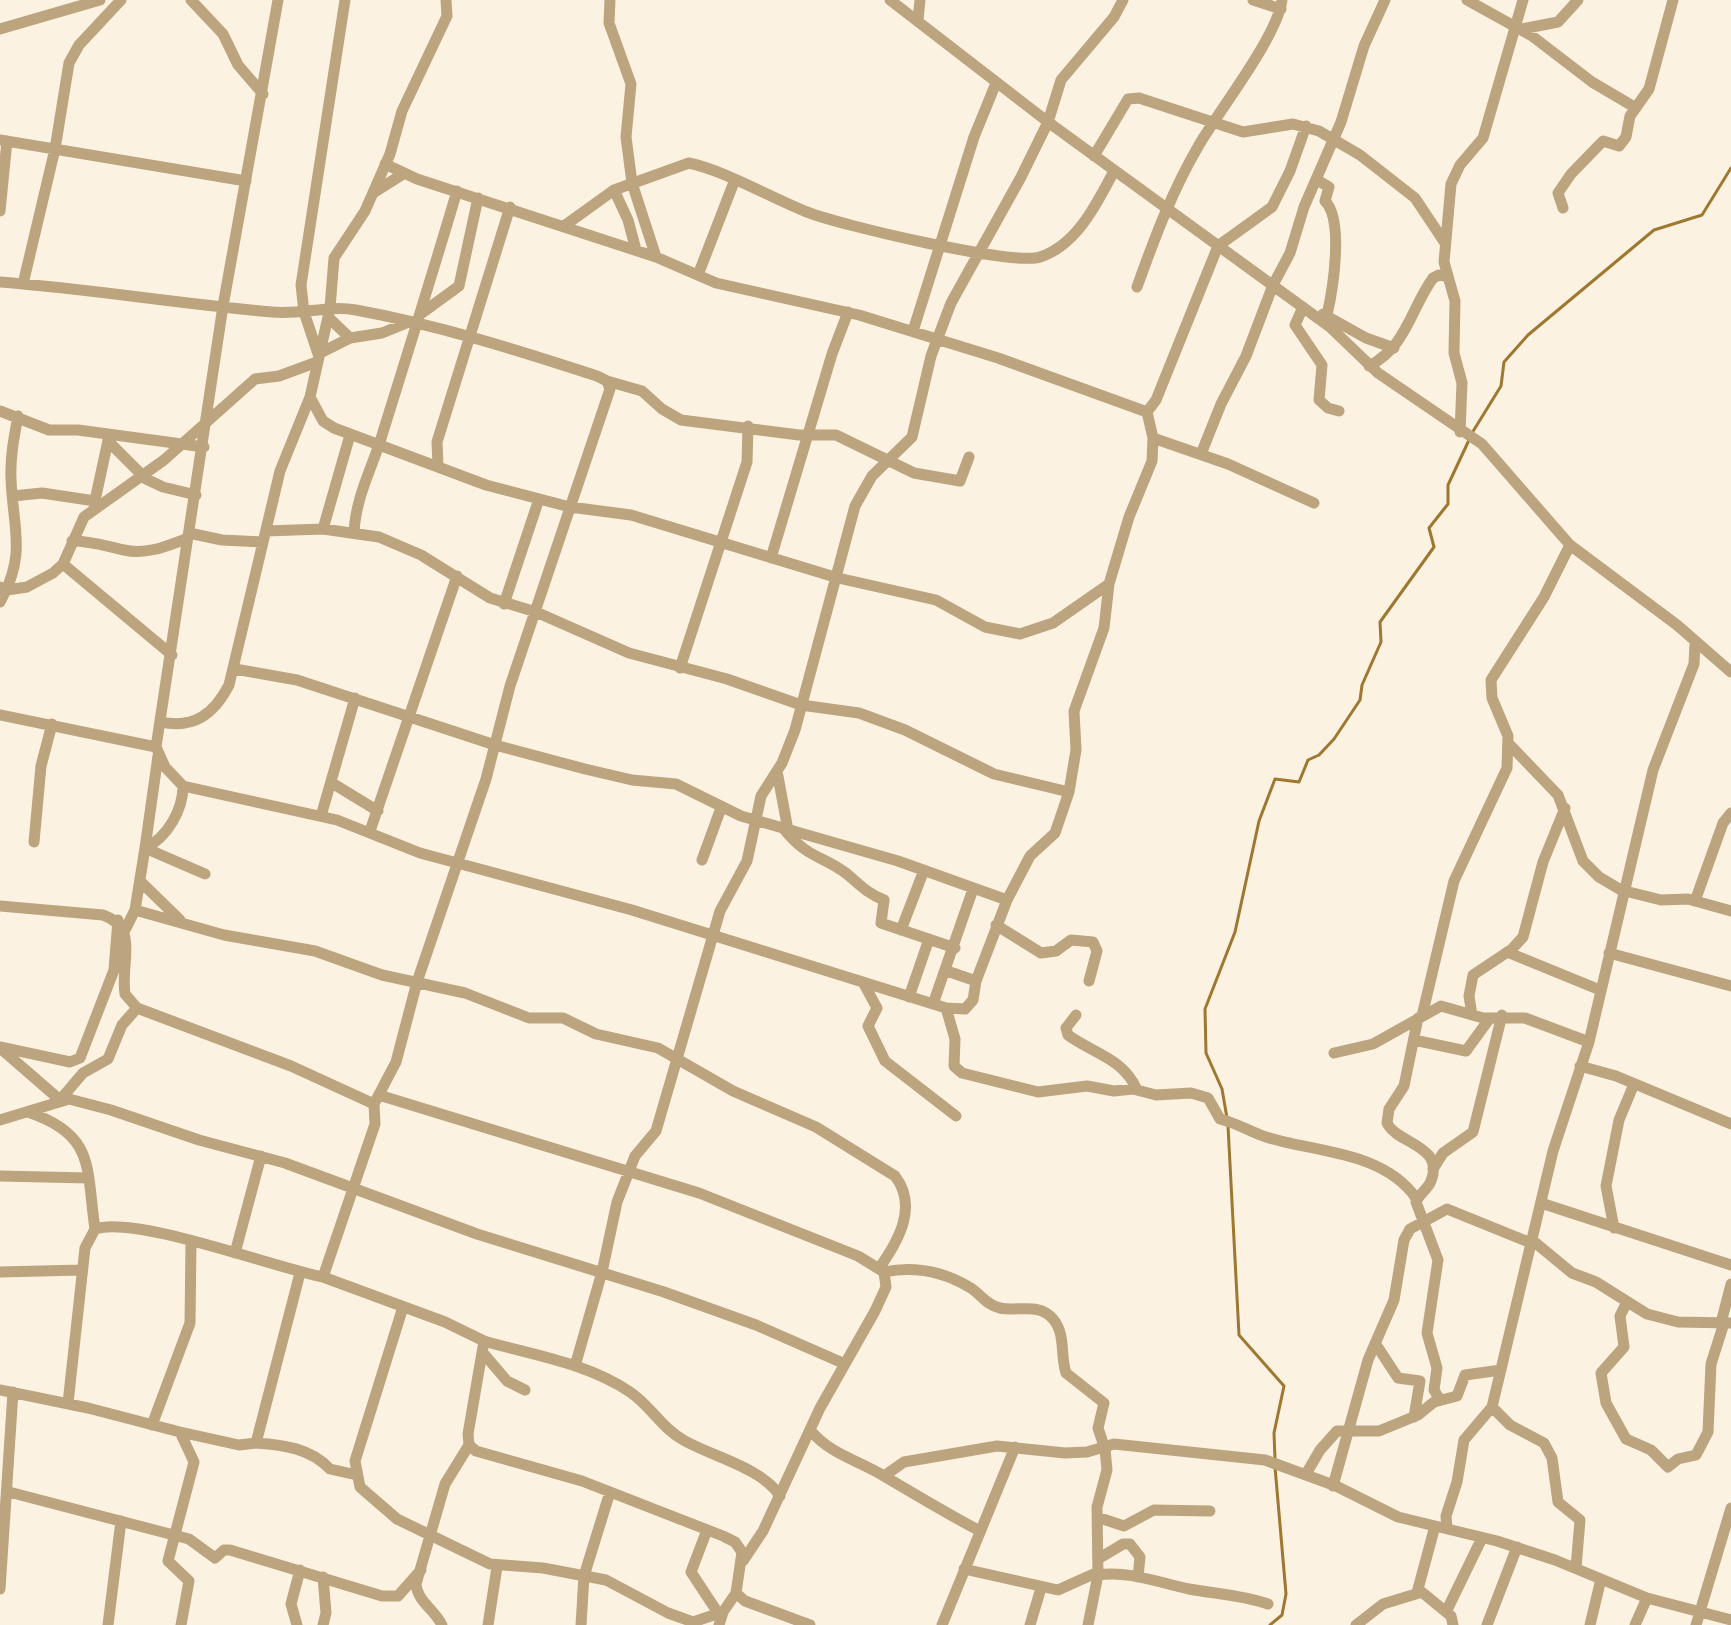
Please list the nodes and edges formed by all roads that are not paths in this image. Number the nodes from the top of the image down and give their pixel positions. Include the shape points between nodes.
1 (100, 0) edge
2 (121, 0) edge
3 (191, 0) edge
4 (278, 0) edge
5 (345, 0) edge
6 (446, 0) edge
7 (610, 0) edge
8 (890, 0) edge
9 (920, 0) edge
10 (1123, 0) edge
11 (1253, 0) edge
12 (1385, 0) edge
13 (1523, 0) edge
14 (1578, 0) edge
15 (1473, 2) edge
16 (1667, 3) edge
17 (1282, 5) edge
18 (918, 20) junction
19 (1518, 27) junction
20 (0, 29) edge
21 (91, 32) junction
22 (996, 83) junction
23 (263, 94) junction
24 (1636, 108) junction
25 (1048, 122) junction
26 (1213, 122) junction
27 (1306, 126) junction
28 (1334, 140) junction
29 (4, 141) edge
30 (55, 149) junction
31 (1094, 156) junction
32 (385, 164) junction
33 (1114, 171) junction
34 (403, 174) junction
35 (1317, 180) junction
36 (246, 181) junction
37 (734, 182) junction
38 (632, 183) junction
39 (614, 190) junction
40 (457, 191) junction
41 (372, 193) junction
42 (478, 198) junction
43 (510, 207) junction
44 (1165, 208) junction
45 (1563, 208) dead end
46 (0, 211) edge
47 (564, 226) junction
48 (1445, 243) junction
49 (941, 245) junction
50 (1218, 246) junction
51 (636, 250) junction
52 (978, 251) junction
53 (656, 257) junction
54 (698, 275) junction
55 (1448, 277) junction
56 (0, 282) edge
57 (23, 284) junction
58 (1273, 285) junction
59 (1137, 287) dead end
60 (223, 306) junction
61 (1306, 309) junction
62 (304, 312) junction
63 (329, 312) junction
64 (848, 312) junction
65 (1327, 315) junction
66 (417, 320) junction
67 (913, 331) junction
68 (471, 336) junction
69 (350, 338) junction
70 (936, 338) junction
71 (1394, 348) junction
72 (317, 358) junction
73 (1369, 366) junction
74 (607, 381) junction
75 (310, 397) junction
76 (0, 411) edge
77 (1339, 411) dead end
78 (1147, 412) junction
79 (18, 416) junction
80 (207, 424) junction
81 (748, 426) junction
82 (350, 435) junction
83 (808, 435) junction
84 (1466, 435) junction
85 (109, 438) junction
86 (1153, 438) junction
87 (181, 444) junction
88 (379, 445) junction
89 (204, 447) junction
90 (1201, 454) junction
91 (969, 457) dead end
92 (887, 462) junction
93 (438, 465) junction
94 (141, 475) junction
95 (196, 495) junction
96 (13, 496) junction
97 (539, 499) junction
98 (1314, 503) dead end
99 (94, 505) junction
100 (570, 507) junction
101 (323, 529) junction
102 (354, 532) junction
103 (188, 536) junction
104 (264, 537) junction
105 (72, 541) junction
106 (722, 542) junction
107 (1570, 545) junction
108 (771, 558) junction
109 (63, 564) junction
110 (457, 576) junction
111 (838, 578) junction
112 (1109, 584) junction
113 (4, 588) edge
114 (0, 602) edge
115 (504, 604) junction
116 (536, 612) junction
117 (1695, 644) junction
118 (172, 655) junction
119 (1711, 655) junction
120 (1694, 664) junction
121 (680, 668) junction
122 (235, 669) junction
123 (1731, 672) edge
124 (355, 698) junction
125 (801, 705) junction
126 (0, 715) edge
127 (411, 717) junction
128 (161, 722) junction
129 (52, 724) junction
130 (495, 745) junction
131 (1510, 745) junction
132 (157, 752) junction
133 (777, 771) junction
134 (332, 783) junction
135 (183, 786) junction
136 (1069, 792) junction
137 (1565, 807) junction
138 (721, 808) junction
139 (378, 811) junction
140 (1731, 813) edge
141 (321, 816) junction
142 (756, 821) junction
143 (786, 829) junction
144 (370, 831) junction
145 (34, 842) dead end
146 (145, 848) junction
147 (702, 860) dead end
148 (456, 861) junction
149 (924, 870) junction
150 (205, 874) dead end
151 (142, 883) junction
152 (973, 889) junction
153 (1626, 891) junction
154 (1007, 900) junction
155 (1695, 901) junction
156 (0, 906) edge
157 (135, 910) junction
158 (1731, 911) edge
159 (180, 920) junction
160 (121, 925) junction
161 (996, 925) junction
162 (901, 930) junction
163 (714, 935) junction
164 (929, 939) junction
165 (955, 948) junction
166 (1507, 952) junction
167 (1609, 953) junction
168 (947, 971) junction
169 (976, 981) junction
170 (1089, 981) dead end
171 (417, 982) junction
172 (864, 983) junction
173 (1731, 986) edge
174 (1600, 990) junction
175 (909, 997) junction
176 (933, 1004) junction
177 (137, 1008) junction
178 (946, 1008) junction
179 (1076, 1015) dead end
180 (1472, 1015) junction
181 (1502, 1015) junction
182 (1420, 1017) junction
183 (1490, 1018) junction
184 (1414, 1040) junction
185 (1589, 1042) junction
186 (0, 1047) edge
187 (1334, 1053) dead end
188 (679, 1061) junction
189 (1580, 1066) junction
190 (1634, 1084) junction
191 (1137, 1090) junction
192 (60, 1100) junction
193 (378, 1100) junction
194 (28, 1112) junction
195 (956, 1116) dead end
196 (0, 1120) edge
197 (1731, 1124) edge
198 (261, 1156) junction
199 (1433, 1169) junction
200 (629, 1170) junction
201 (0, 1176) edge
202 (88, 1178) junction
203 (353, 1189) junction
204 (1416, 1198) junction
205 (1541, 1203) junction
206 (1426, 1222) junction
207 (1614, 1228) junction
208 (95, 1229) junction
209 (191, 1242) junction
210 (1531, 1242) junction
211 (235, 1253) junction
212 (1731, 1265) edge
213 (82, 1270) junction
214 (882, 1270) junction
215 (0, 1272) edge
216 (602, 1272) junction
217 (300, 1273) junction
218 (323, 1277) junction
219 (1731, 1284) edge
220 (1627, 1302) junction
221 (403, 1307) junction
222 (1725, 1323) edge
223 (1375, 1343) junction
224 (484, 1348) junction
225 (845, 1364) junction
226 (575, 1366) junction
227 (1501, 1370) junction
228 (0, 1390) edge
229 (525, 1390) dead end
230 (13, 1392) junction
231 (1440, 1400) junction
232 (68, 1403) junction
233 (1492, 1407) junction
234 (1414, 1417) junction
235 (152, 1425) junction
236 (810, 1430) junction
237 (1348, 1430) junction
238 (180, 1432) junction
239 (214, 1440) junction
240 (256, 1443) junction
241 (469, 1445) junction
242 (1104, 1446) junction
243 (1015, 1447) junction
244 (194, 1462) junction
245 (1306, 1474) junction
246 (357, 1475) junction
247 (884, 1476) junction
248 (1333, 1486) junction
249 (9, 1492) junction
250 (610, 1492) junction
251 (780, 1496) junction
252 (36, 1498) junction
253 (1731, 1508) edge
254 (8, 1509) junction
255 (1210, 1511) dead end
256 (178, 1516) junction
257 (1100, 1518) junction
258 (121, 1521) junction
259 (1441, 1527) junction
260 (156, 1529) junction
261 (707, 1530) junction
262 (978, 1530) junction
263 (430, 1536) junction
264 (171, 1537) junction
265 (1482, 1538) junction
266 (1517, 1547) junction
267 (1098, 1559) junction
268 (742, 1562) junction
269 (497, 1567) junction
270 (1576, 1568) junction
271 (964, 1569) junction
272 (300, 1570) junction
273 (421, 1570) junction
274 (1098, 1574) junction
275 (584, 1576) junction
276 (323, 1577) junction
277 (1138, 1577) junction
278 (1601, 1579) junction
279 (1041, 1588) junction
280 (0, 1589) edge
281 (736, 1593) junction
282 (1419, 1593) junction
283 (1647, 1598) junction
284 (1268, 1604) dead end
285 (1446, 1612) junction
286 (1697, 1619) edge
287 (720, 1620) edge
288 (1731, 1620) edge
289 (108, 1625) edge
290 (181, 1625) edge
291 (297, 1625) edge
292 (323, 1625) edge
293 (442, 1625) edge
294 (488, 1625) edge
295 (581, 1625) edge
296 (810, 1625) edge
297 (942, 1625) edge
298 (1030, 1625) edge
299 (1088, 1625) edge
300 (1356, 1625) edge
301 (1453, 1625) edge
302 (1487, 1625) edge
303 (1590, 1625) edge
304 (1635, 1625) edge

1 - 20 street
1 - 21 street
2 - 21 street
3 - 23 street via 223,34 238,65
4 - 23 street
5 - 62 street via 301,285
6 - 32 street via 447,16 402,111
7 - 38 street via 609,23 631,84 626,137
8 - 18 street
9 - 18 street
10 - 25 street via 1061,80
11 - 17 street
12 - 28 street
13 - 19 street
14 - 19 street via 1558,22
15 - 19 street
16 - 24 street via 1655,73 1646,98
17 - 26 street
18 - 22 street
19 - 24 street
19 - 48 street via 1483,138 1451,184
21 - 30 street via 69,63
22 - 25 street
22 - 49 street
23 - 36 street
24 - 45 street via 1623,142 1619,146 1603,141 1563,183 1558,193
25 - 31 street
25 - 52 street
26 - 27 street via 1253,133
26 - 31 street via 1128,99
26 - 44 street
27 - 28 street
27 - 50 street via 1272,207
28 - 35 street
28 - 48 street via 1415,198
29 - 30 street
29 - 46 street
30 - 36 street
30 - 57 street
31 - 33 street
32 - 34 street
32 - 41 street
33 - 44 street
33 - 52 street via 1078,229 1041,257 1007,258
34 - 40 street
34 - 41 street
35 - 58 street
35 - 65 street via 1328,186 1325,201 1334,219 1334,278
36 - 60 street
37 - 38 street via 689,163
37 - 49 street via 811,214
37 - 54 street
38 - 39 street
38 - 53 street
39 - 47 street
39 - 51 street
40 - 42 street
40 - 66 street
41 - 63 street via 359,224 334,258
42 - 43 street
42 - 66 street via 459,286
43 - 47 street
43 - 68 street
44 - 50 street
44 - 59 street
47 - 51 street
48 - 55 street
49 - 52 street
49 - 67 street
50 - 58 street
50 - 78 street
51 - 53 street
52 - 70 street
53 - 54 street
54 - 64 street via 755,295
55 - 71 street via 1433,278
55 - 84 street via 1455,301 1454,353
56 - 57 street
57 - 60 street
58 - 61 street
58 - 90 street
60 - 62 street
60 - 80 street
61 - 65 street
61 - 73 street
61 - 77 street via 1295,325 1322,365 1319,400
62 - 63 street
62 - 72 street
63 - 66 street
63 - 69 street
63 - 72 street
64 - 67 street
64 - 83 street
65 - 71 street
66 - 68 street
66 - 69 street
66 - 88 street
67 - 70 street
68 - 74 street
68 - 93 street via 437,442
69 - 72 street
70 - 78 street
70 - 92 street via 912,437
71 - 73 street
72 - 75 street
72 - 80 street via 279,376 255,379
73 - 84 street
74 - 81 street via 642,391 681,420
74 - 100 street via 610,389
75 - 82 street via 323,421
75 - 104 street via 285,456
76 - 79 street
78 - 86 street
79 - 85 street via 49,430
79 - 96 street
80 - 87 street
80 - 89 street
81 - 83 street
81 - 106 street via 747,462
82 - 88 street
82 - 101 street
83 - 92 street via 836,435
83 - 108 street
84 - 107 street via 1515,478
85 - 87 street
85 - 94 street
85 - 99 street
86 - 90 street
86 - 112 street via 1148,476
87 - 89 street
87 - 94 street
88 - 93 street
88 - 102 street via 358,500
89 - 95 street
90 - 98 street
91 - 92 street via 963,478 955,482
92 - 111 street via 861,491
93 - 97 street
94 - 95 street
94 - 99 street
95 - 103 street
96 - 99 street via 42,493
96 - 113 street via 17,556
97 - 100 street
97 - 115 street
99 - 105 street
100 - 106 street via 631,515
100 - 116 street
101 - 102 street
101 - 104 street
102 - 110 street via 407,547
103 - 104 street
103 - 105 street via 136,551
103 - 118 street
104 - 122 street
105 - 109 street
106 - 108 street
106 - 121 street
107 - 117 street
107 - 131 street via 1491,680 1492,698
108 - 111 street
109 - 113 street via 27,587
109 - 118 street
110 - 115 street
110 - 127 street
111 - 112 street via 936,600 985,627 1020,634 1053,623
111 - 125 street
112 - 136 street via 1104,628 1074,711 1076,750
113 - 114 street
115 - 116 street
116 - 121 street via 614,648
116 - 130 street
117 - 119 street
117 - 120 street
118 - 128 street
119 - 120 street
119 - 123 street
120 - 153 street via 1653,770
121 - 125 street
122 - 124 street via 274,674
122 - 128 street via 224,695 206,716 184,725
124 - 127 street
124 - 134 street
125 - 133 street
125 - 136 street via 859,713 994,774
126 - 129 street
127 - 130 street
127 - 139 street
128 - 132 street
129 - 132 street
129 - 145 street via 41,766
130 - 138 street via 608,775 676,784
130 - 148 street
131 - 137 street
131 - 182 street via 1507,768 1454,881
132 - 135 street
132 - 146 street
133 - 142 street via 761,796
133 - 143 street
134 - 139 street
134 - 141 street
135 - 141 street
135 - 146 street via 169,827 159,842
136 - 154 street via 1055,833 1030,856
137 - 153 street via 1585,863 1607,883
137 - 166 street via 1543,862 1525,932
138 - 142 street
138 - 147 street
139 - 144 street
140 - 155 street
141 - 144 street
142 - 143 street
142 - 163 street via 747,861 720,911
143 - 149 street
143 - 162 street via 812,857 884,900 880,920
144 - 148 street via 420,853
146 - 150 street
146 - 151 street
148 - 163 street
148 - 171 street
149 - 152 street
149 - 162 street
151 - 157 street
151 - 159 street
152 - 154 street
152 - 165 street
153 - 155 street
153 - 167 street
154 - 161 street
155 - 158 street
156 - 160 street via 92,914
157 - 159 street
157 - 160 street
159 - 171 street
160 - 177 street via 125,994
160 - 186 street via 114,970 80,1058 70,1062
161 - 169 street
161 - 170 street via 1041,953 1056,951 1071,940 1093,942 1097,951
162 - 164 street
163 - 172 street
163 - 188 street
164 - 165 street
164 - 175 street
165 - 168 street
166 - 174 street
166 - 180 street via 1473,975
167 - 173 street
167 - 174 street
168 - 169 street
168 - 176 street
169 - 178 street via 970,1006
171 - 188 street via 484,999 529,1018 563,1018 596,1034 658,1048
171 - 193 street via 396,1062
172 - 175 street
172 - 195 street via 877,1008 868,1026 885,1061
174 - 185 street
175 - 176 street
176 - 178 street
177 - 192 street via 122,1025 108,1059 83,1073
177 - 193 street
178 - 191 street via 955,1039 954,1066 962,1073 1038,1092 1087,1086
179 - 191 street via 1066,1028 1068,1035 1113,1060
180 - 182 street via 1441,1006
180 - 183 street
181 - 183 street
181 - 185 street via 1539,1022
181 - 199 street via 1473,1132 1443,1153
182 - 184 street
182 - 187 street via 1373,1044
183 - 184 street via 1466,1051
184 - 199 street via 1404,1086 1389,1109 1387,1123 1421,1145
185 - 189 street
186 - 192 street
188 - 200 street via 656,1131
188 - 214 street via 816,1127 895,1176 907,1209
189 - 190 street
189 - 205 street
190 - 197 street
190 - 207 street via 1619,1120 1606,1186
191 - 204 street via 1204,1095 1220,1119 1263,1136 1352,1157 1397,1176
192 - 194 street
192 - 198 street via 111,1110
193 - 200 street
193 - 203 street
194 - 196 street
194 - 202 street via 51,1120 79,1142
198 - 203 street
198 - 211 street
199 - 204 street via 1428,1188
200 - 214 street via 782,1224
200 - 216 street
201 - 202 street
202 - 208 street
203 - 216 street
203 - 218 street
204 - 206 street
205 - 207 street
205 - 210 street
206 - 210 street via 1447,1209
206 - 223 street via 1410,1229 1404,1240 1394,1300
206 - 231 street via 1438,1260 1427,1337
207 - 212 street
208 - 209 street via 117,1227
208 - 213 street via 88,1237
209 - 211 street
209 - 235 street via 190,1323
210 - 220 street via 1572,1273
210 - 227 street
211 - 217 street
213 - 215 street
213 - 232 street
214 - 225 street via 886,1287
214 - 242 street via 931,1271 971,1288 997,1307 1048,1313 1061,1334 1066,1373 1104,1403 1098,1428
216 - 225 street via 756,1325
216 - 226 street
217 - 218 street
217 - 240 street
218 - 221 street
219 - 222 street
220 - 222 street via 1665,1320
220 - 222 street via 1620,1316 1624,1347 1601,1373 1606,1403 1626,1439 1651,1450 1668,1467 1696,1455 1708,1432 1711,1364
221 - 224 street via 469,1332
221 - 246 street via 359,1444
223 - 234 street via 1398,1378 1420,1381
223 - 237 street
224 - 226 street
224 - 229 street via 507,1381
224 - 241 street
225 - 236 street
226 - 251 street via 620,1385 670,1433 770,1484
227 - 231 street via 1465,1375 1457,1396
227 - 233 street
228 - 230 street
230 - 232 street
230 - 249 street
231 - 234 street
232 - 235 street
233 - 259 street via 1464,1440
233 - 270 street via 1550,1451 1558,1502 1580,1520
234 - 237 street via 1379,1431
235 - 238 street
236 - 247 street via 843,1458
236 - 251 street
237 - 245 street via 1334,1434
237 - 248 street
238 - 239 street
238 - 244 street
239 - 240 street
239 - 244 street
240 - 246 street via 300,1449 324,1460 330,1469
241 - 250 street via 483,1454
241 - 263 street via 445,1484
242 - 243 street via 1065,1453
242 - 245 street via 1233,1456
242 - 257 street via 1107,1470 1097,1507
243 - 247 street via 904,1462
243 - 262 street
244 - 256 street
245 - 248 street
246 - 263 street via 374,1502
247 - 262 street
248 - 259 street via 1398,1517
249 - 252 street
249 - 254 street
250 - 261 street
250 - 275 street
251 - 268 street
252 - 254 street
252 - 258 street
253 - 286 street
254 - 280 street
255 - 257 street via 1154,1510 1124,1526
256 - 260 street
256 - 264 street
257 - 267 street
258 - 260 street
258 - 289 street
259 - 265 street
259 - 282 street
260 - 264 street
261 - 268 street via 735,1542
261 - 287 street via 691,1572
262 - 271 street
263 - 269 street
263 - 273 street
264 - 272 street via 195,1541 215,1558 224,1550
264 - 290 street via 170,1566 189,1581
265 - 266 street
265 - 285 street
266 - 270 street
266 - 302 street
267 - 274 street
267 - 277 street via 1130,1544 1140,1557
268 - 281 street
269 - 275 street
269 - 294 street
270 - 278 street
271 - 279 street
271 - 297 street
272 - 276 street
272 - 291 street via 291,1604
273 - 276 street via 392,1597
273 - 293 street via 416,1592
274 - 277 street
274 - 279 street via 1084,1576 1064,1590
274 - 299 street
275 - 287 street via 618,1584 693,1622
275 - 295 street
276 - 292 street
277 - 284 street
278 - 283 street
278 - 303 street
279 - 298 street
281 - 287 street
281 - 296 street via 756,1607
282 - 285 street
282 - 300 street via 1383,1604
283 - 286 street
283 - 304 street
285 - 301 street
286 - 288 street

